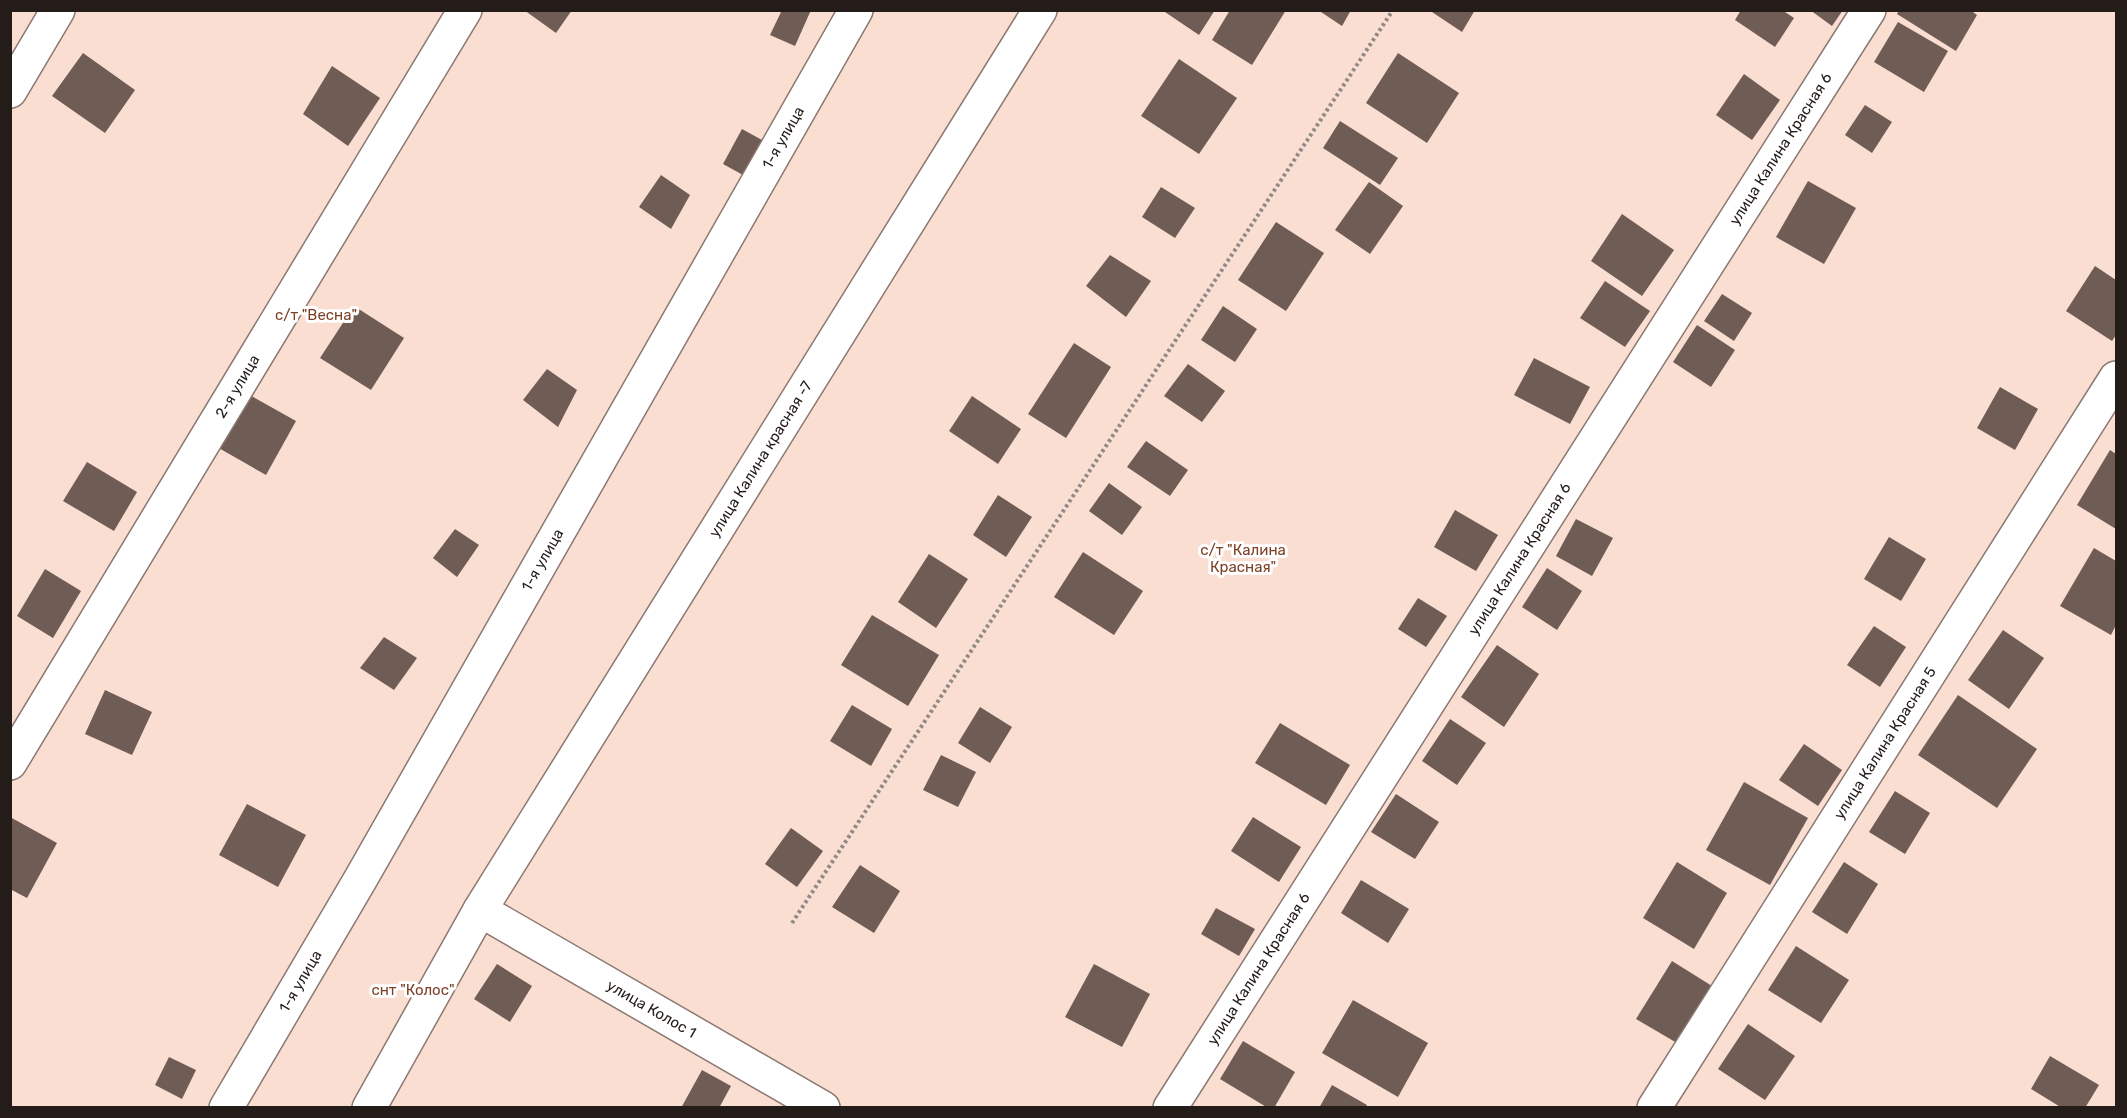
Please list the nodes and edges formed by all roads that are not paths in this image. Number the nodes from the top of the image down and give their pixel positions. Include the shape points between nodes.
1 (58, 10) edge
2 (465, 10) edge
3 (856, 10) edge
4 (1040, 10) edge
5 (1869, 10) edge
6 (10, 91) edge
7 (2116, 378) edge
8 (10, 763) edge
9 (480, 910) junction
10 (226, 1107) edge
11 (369, 1107) edge
12 (823, 1107) edge
13 (1170, 1107) edge
14 (1654, 1107) edge

1 - 6 street
2 - 8 street, 2-я улица
3 - 10 street, 1-я улица via 360,880
4 - 9 street, улица Калина красная -7
5 - 13 street, улица Калина Красная 6
7 - 14 street, улица Калина Красная 5
9 - 11 street
9 - 12 street, улица Колос 1

